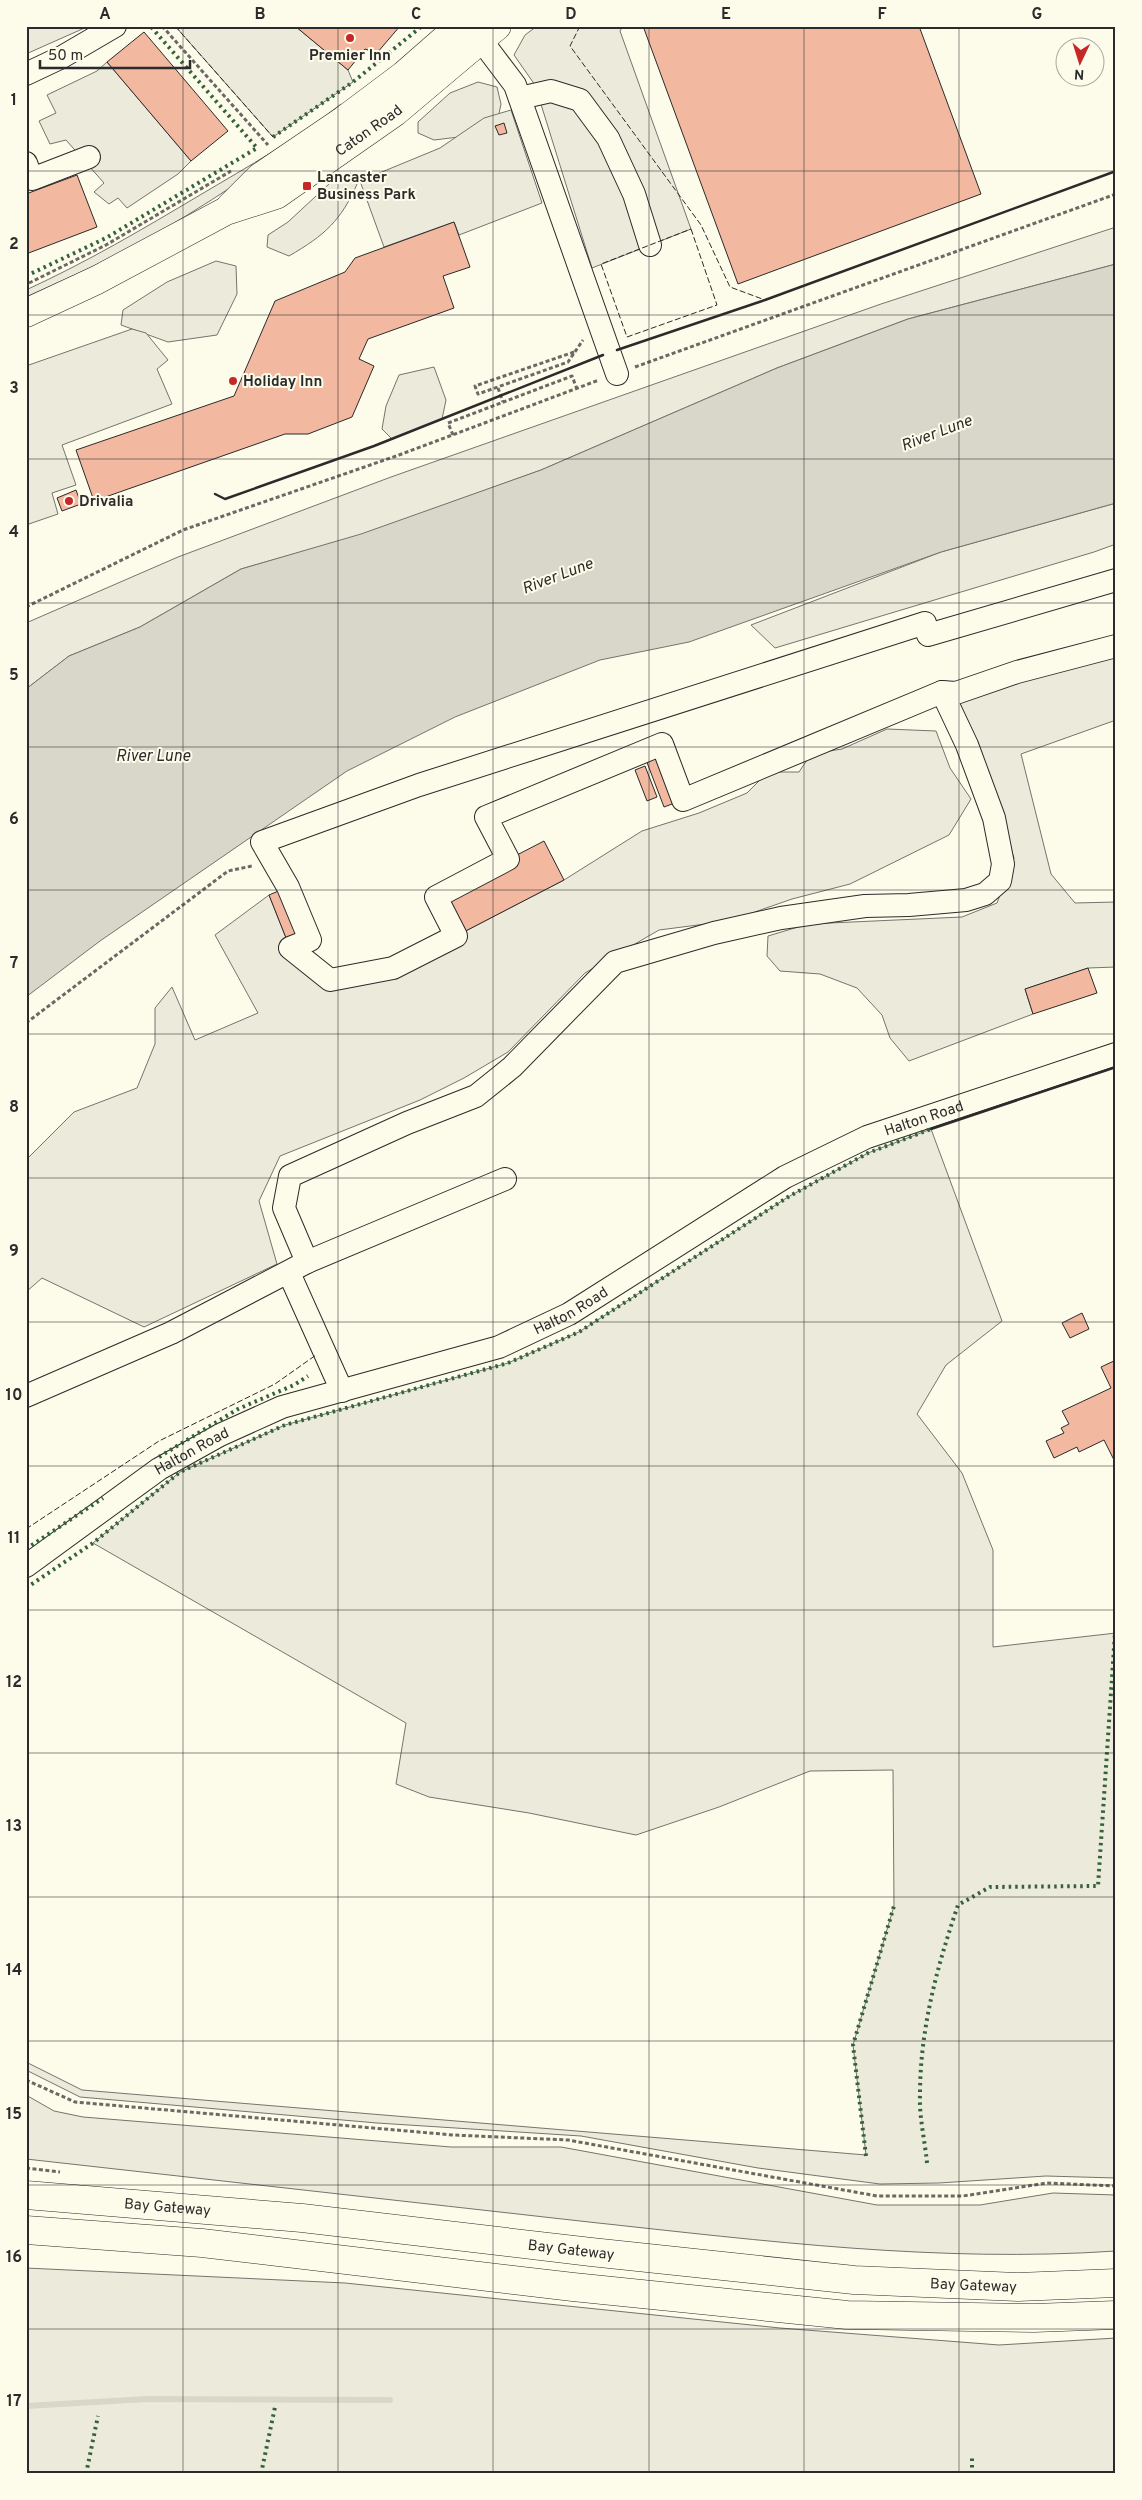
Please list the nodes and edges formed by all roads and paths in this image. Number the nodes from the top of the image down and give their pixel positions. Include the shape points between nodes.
1 (115, 26) edge
2 (162, 26) edge
3 (476, 30) edge
4 (26, 74) edge
5 (520, 98) junction
6 (263, 152) dead end
7 (89, 157) dead end
8 (239, 166) dead end
9 (28, 174) edge
10 (1116, 194) edge
11 (650, 245) dead end
12 (26, 285) edge
13 (26, 313) edge
14 (574, 352) dead end
15 (568, 362) dead end
16 (617, 374) junction
17 (498, 388) junction
18 (576, 389) junction
19 (503, 402) junction
20 (453, 435) junction
21 (1116, 580) edge
22 (26, 607) edge
23 (1116, 646) edge
24 (942, 692) junction
25 (1116, 1054) edge
26 (505, 1179) dead end
27 (298, 1267) junction
28 (342, 1391) junction
29 (26, 1396) edge
30 (26, 1566) edge
31 (26, 2080) edge
32 (26, 2186) edge
33 (1116, 2186) edge
34 (26, 2196) edge
35 (148, 2204) junction
36 (26, 2230) edge
37 (26, 2246) edge
38 (363, 2261) junction
39 (1116, 2283) edge
40 (1116, 2315) edge

1 - 4 street
2 - 6 path via 270,147
3 - 5 street via 515,85
3 - 13 main road, Caton Road via 404,75 260,177 226,211 97,280
5 - 11 street via 551,91 580,100 608,138 634,194
5 - 16 street
7 - 9 street
8 - 12 path via 106,245
10 - 16 path
14 - 17 path via 475,386 478,394
15 - 17 path
16 - 18 path
17 - 19 path
18 - 19 path via 572,376
18 - 20 path
19 - 20 path via 448,423
20 - 22 path via 182,530
21 - 24 street via 928,634 925,623 419,785 262,842 288,887 310,940 290,948 330,980 393,968 456,936 436,897 508,859 486,817 662,744 683,800
23 - 24 street via 1017,672 956,693
24 - 27 street via 967,745 994,818 1003,864 1000,881 985,894 966,900 865,906 781,918 714,933 615,962 512,1067 476,1096 290,1176 284,1208
25 - 28 street, Halton Road via 866,1137 785,1177 569,1314 499,1347
26 - 27 street
27 - 28 street
27 - 29 street via 171,1332
28 - 30 street, Halton Road via 282,1407 220,1435 168,1464
31 - 33 path via 75,2102 453,2135 568,2140 877,2196 964,2196 1047,2183
32 - 35 main road
34 - 35 main road, Bay Gateway
35 - 39 main road, Bay Gateway via 302,2218 854,2280 1018,2287
36 - 38 main road via 202,2243
37 - 38 main road
38 - 40 main road via 573,2287 847,2315 1034,2318

